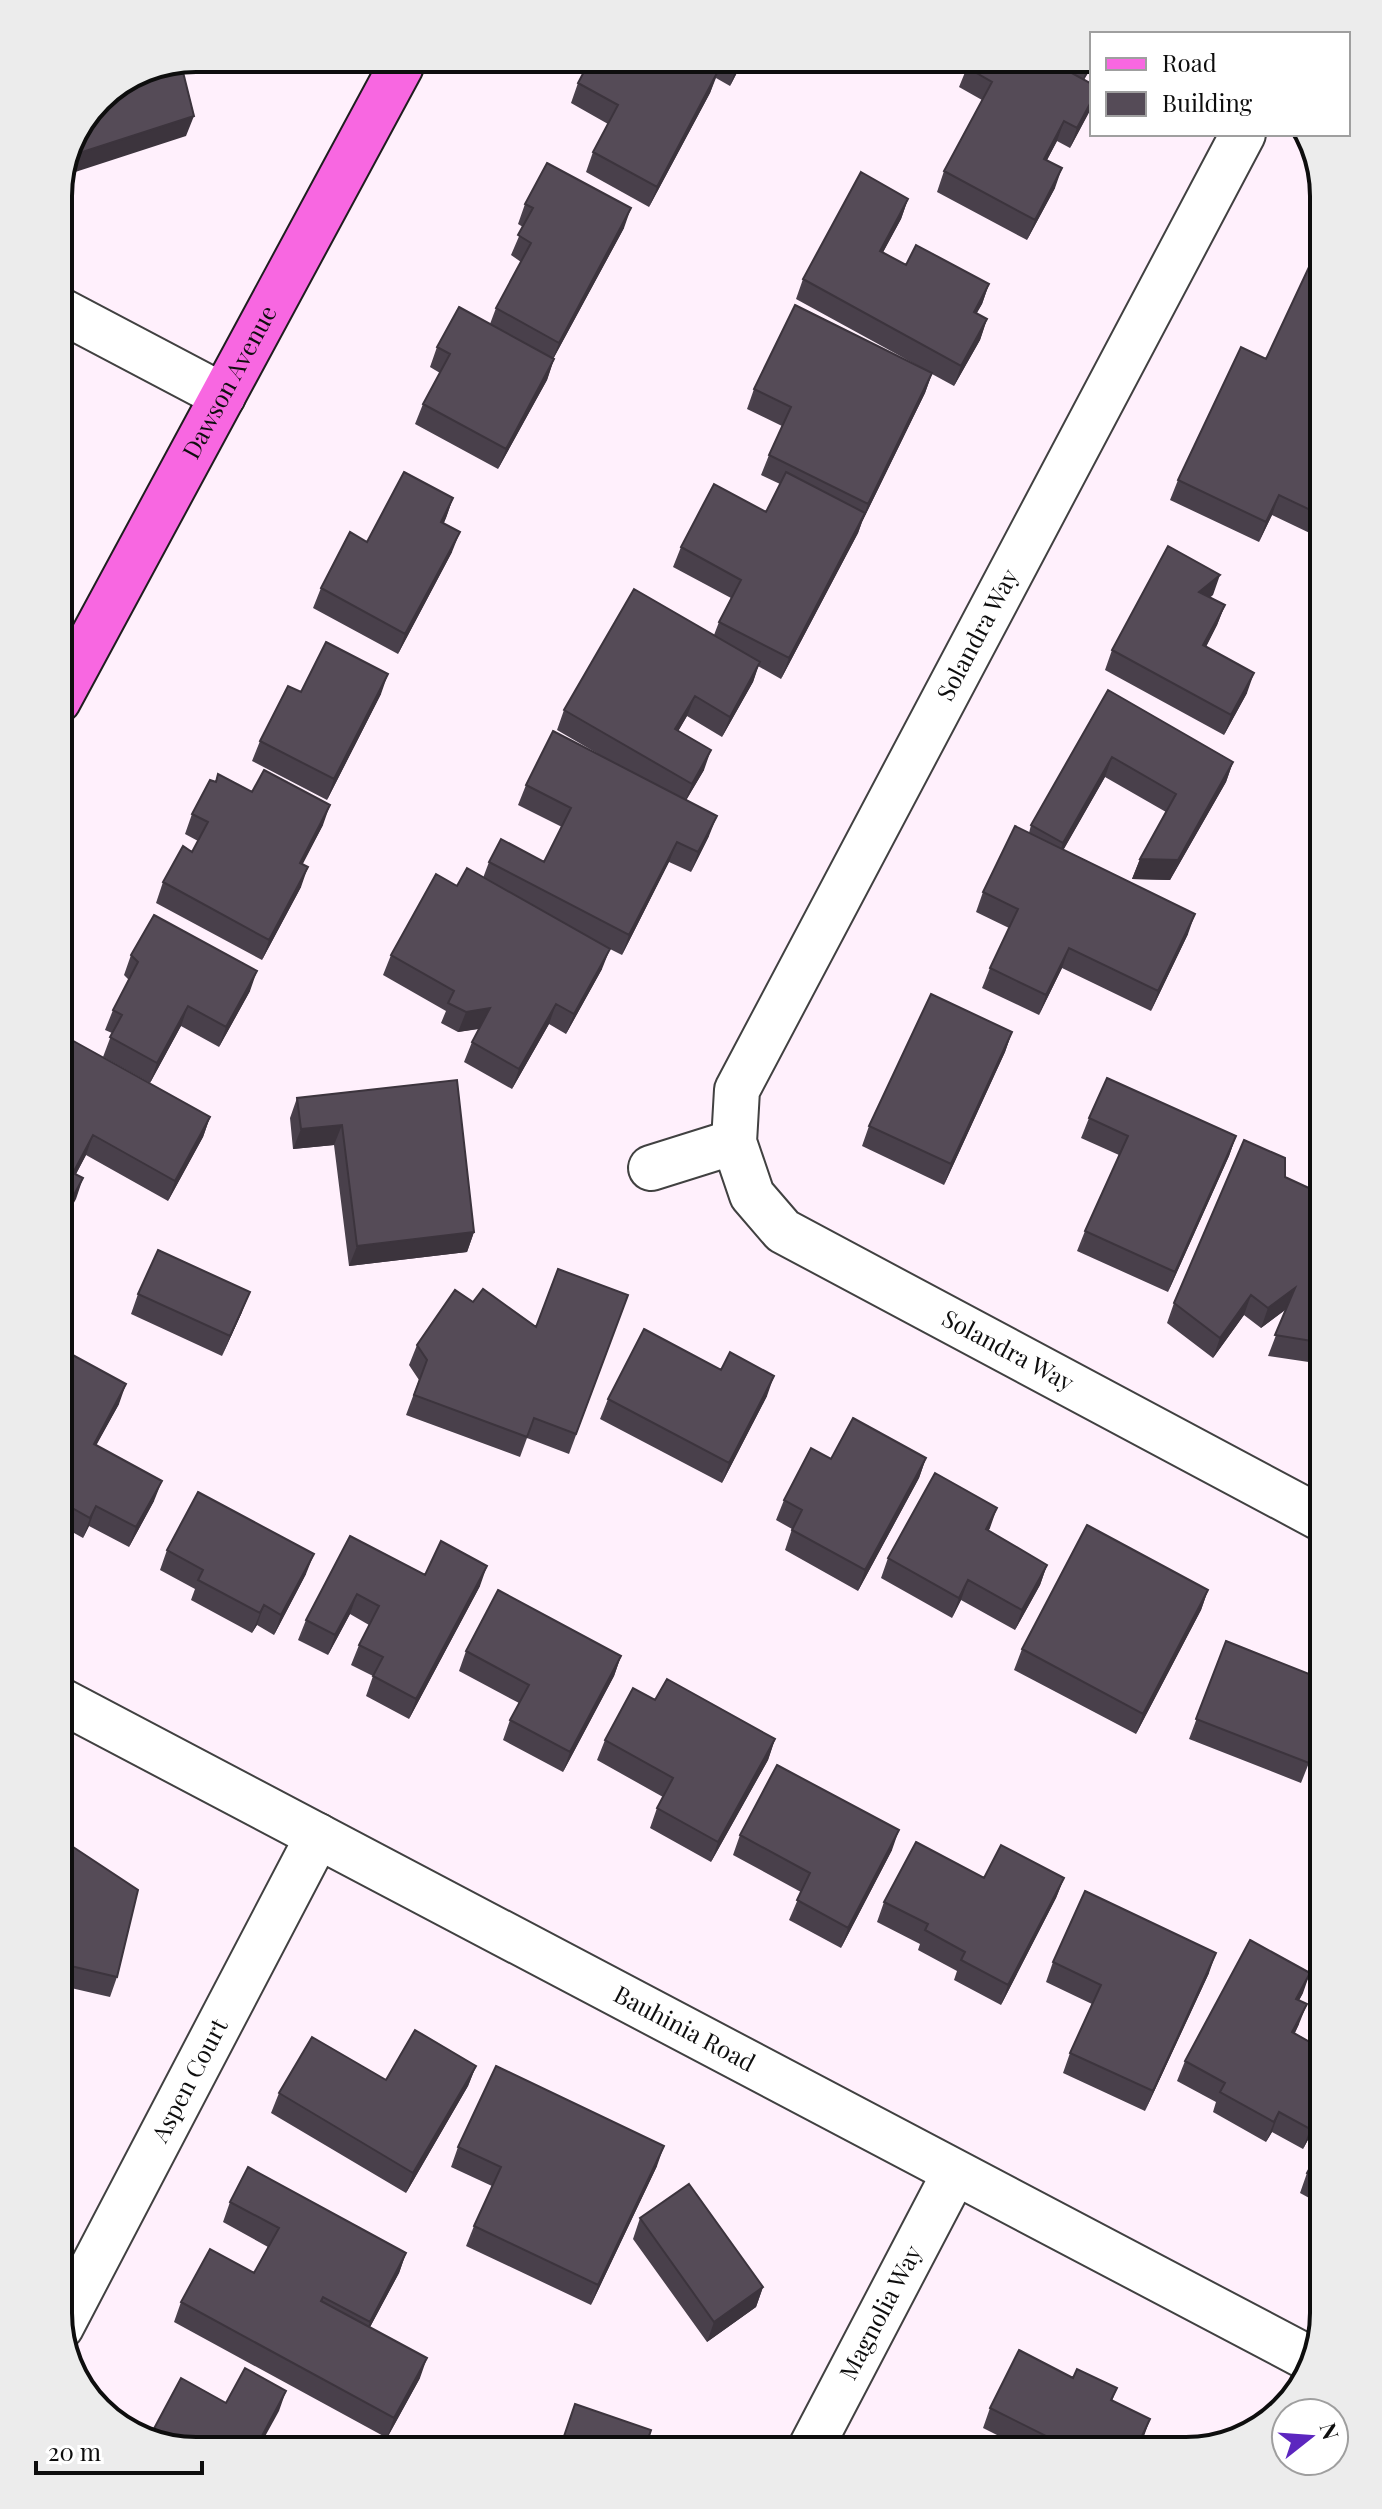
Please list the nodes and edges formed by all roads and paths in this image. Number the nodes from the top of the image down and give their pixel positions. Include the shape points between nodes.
1 (398, 72) edge
2 (1242, 136) edge
3 (72, 316) edge
4 (223, 396) junction
5 (72, 675) edge
6 (734, 1142) junction
7 (651, 1168) dead end
8 (1310, 1513) edge
9 (72, 1706) edge
10 (318, 1836) junction
11 (954, 2174) junction
12 (72, 2306) edge
13 (1302, 2355) edge
14 (816, 2437) edge

1 - 4 main road, Dawson Avenue
2 - 6 street, Solandra Way via 737,1090
3 - 4 street
4 - 5 main road, Dawson Avenue
6 - 7 street
6 - 8 street, Solandra Way via 752,1195 783,1231
9 - 10 street, Bauhinia Road
10 - 11 street, Bauhinia Road
10 - 12 street, Aspen Court
11 - 13 street, Bauhinia Road
11 - 14 street, Magnolia Way

